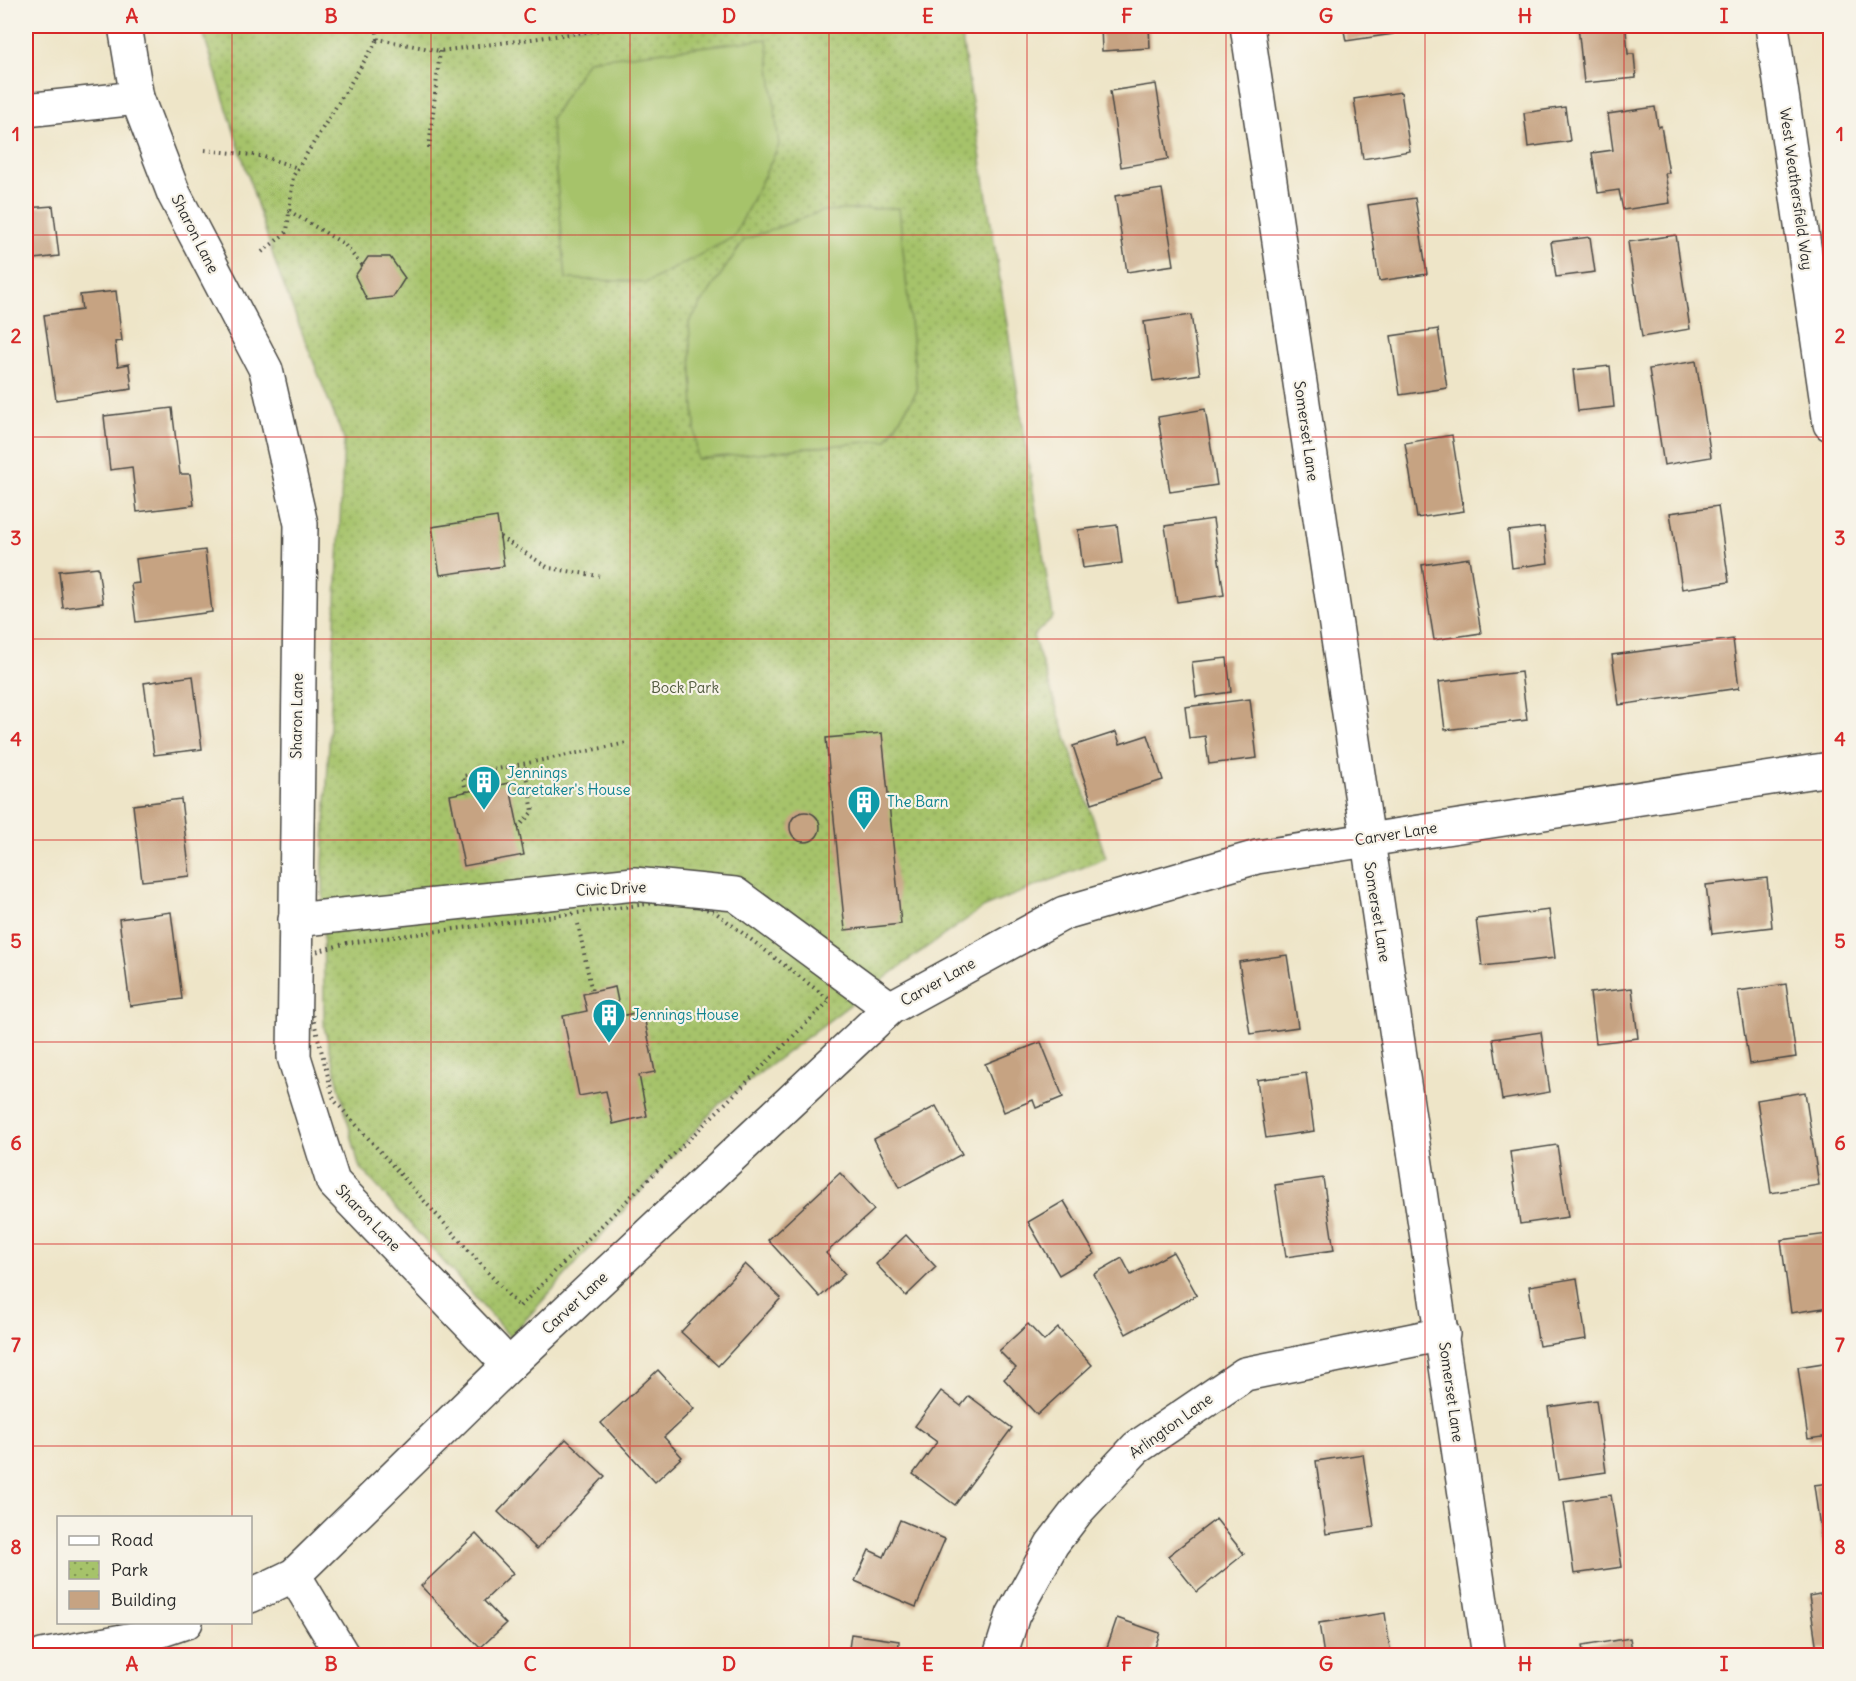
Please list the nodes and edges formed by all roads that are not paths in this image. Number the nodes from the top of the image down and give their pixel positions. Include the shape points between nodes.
1 (125, 26) edge
2 (1247, 26) edge
3 (1772, 26) edge
4 (137, 98) junction
5 (26, 110) edge
6 (1830, 424) edge
7 (1830, 769) edge
8 (1366, 838) junction
9 (295, 920) junction
10 (890, 1008) junction
11 (1443, 1334) junction
12 (509, 1365) junction
13 (294, 1575) junction
14 (252, 1595) edge
15 (183, 1624) edge
16 (42, 1656) edge
17 (343, 1656) edge
18 (1000, 1656) edge
19 (1490, 1656) edge

1 - 4 street, Sharon Lane
2 - 8 street, Somerset Lane
3 - 6 street, West Weathersfield Way
4 - 5 street
4 - 9 street, Sharon Lane via 174,194 266,370 301,524
7 - 8 street, Carver Lane
8 - 10 street, Carver Lane via 1257,856 1064,913
8 - 11 street, Somerset Lane
9 - 10 street, Civic Drive via 634,884 735,894
9 - 12 street, Sharon Lane via 294,1057 333,1182
10 - 12 street, Carver Lane
11 - 18 street, Arlington Lane via 1245,1374 1136,1448 1052,1544 1013,1616
11 - 19 street, Somerset Lane
12 - 13 street, Carver Lane
13 - 14 street, Carver Lane
13 - 17 street
15 - 16 street via 139,1638

